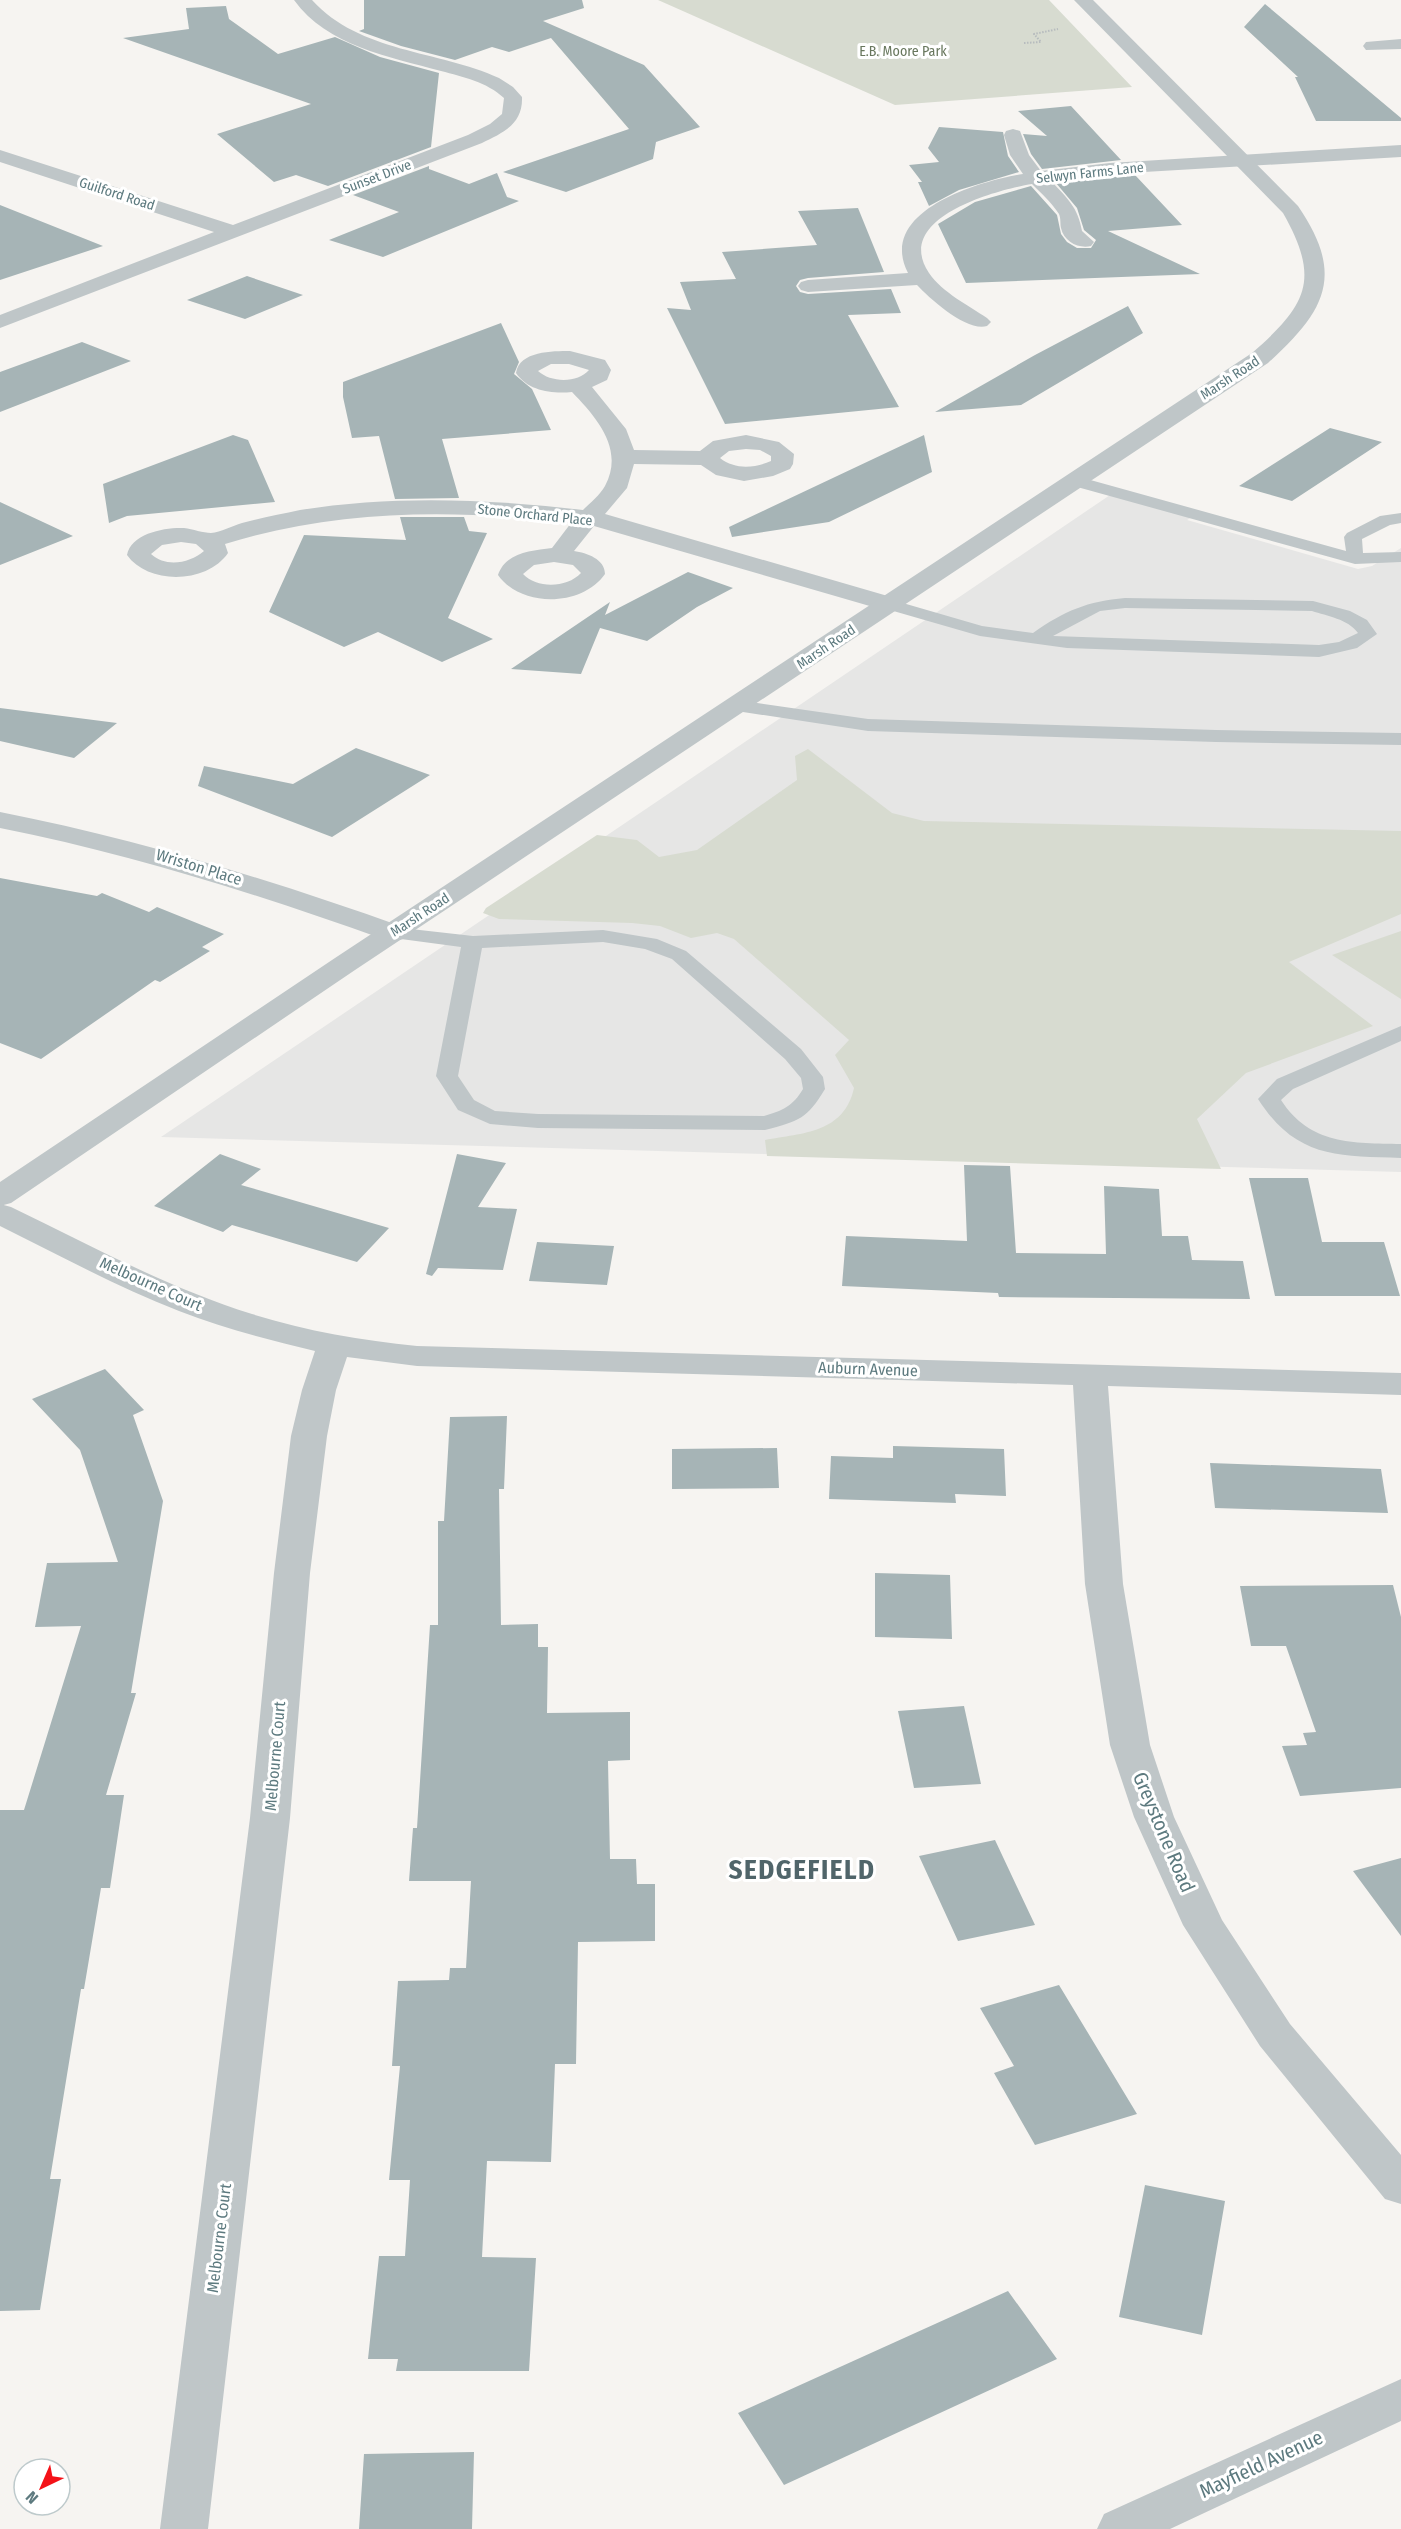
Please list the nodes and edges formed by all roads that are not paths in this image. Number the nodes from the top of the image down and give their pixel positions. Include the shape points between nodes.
1 (303, 0) edge
2 (1083, 0) edge
3 (1401, 44) edge
4 (1372, 46) dead end
5 (1014, 135) dead end
6 (1401, 151) edge
7 (0, 156) edge
8 (1243, 161) junction
9 (1038, 177) junction
10 (234, 232) junction
11 (1084, 242) dead end
12 (922, 278) junction
13 (808, 286) dead end
14 (0, 322) edge
15 (980, 322) dead end
16 (576, 384) dead end
17 (624, 457) junction
18 (709, 458) dead end
19 (1076, 480) junction
20 (588, 518) junction
21 (1401, 518) edge
22 (209, 541) dead end
23 (560, 555) dead end
24 (1401, 557) edge
25 (1355, 559) junction
26 (889, 604) junction
27 (1036, 639) junction
28 (737, 706) junction
29 (1401, 739) edge
30 (0, 820) edge
31 (393, 933) junction
32 (473, 942) junction
33 (1401, 1033) edge
34 (1401, 1151) edge
35 (0, 1196) edge
36 (0, 1214) edge
37 (335, 1343) junction
38 (1090, 1376) junction
39 (1401, 1384) edge
40 (1401, 2186) edge
41 (1401, 2399) edge
42 (184, 2529) edge
43 (1121, 2529) edge

1 - 10 street, Sunset Drive via 316,15 350,36 493,81 513,97 515,109 502,125 475,139
2 - 8 street, Marsh Road
3 - 4 street
5 - 9 street via 1020,158
6 - 8 street, Selwyn Farms Lane
7 - 10 street, Guilford Road
8 - 9 street, Selwyn Farms Lane
8 - 19 street, Marsh Road via 1291,210 1307,234 1315,259 1315,285 1305,312 1287,336 1260,358
9 - 11 street via 1069,214 1070,230
9 - 12 street, Selwyn Farms Lane via 964,196 931,215 914,235 910,251
10 - 14 street, Sunset Drive
12 - 13 street
12 - 15 street, Selwyn Farms Lane
16 - 17 street via 621,438
17 - 18 street
17 - 20 street via 618,482
19 - 25 lane
19 - 26 street, Marsh Road
20 - 22 street, Stone Orchard Place via 462,508 401,508 284,521
20 - 23 street
20 - 26 street, Stone Orchard Place
21 - 25 lane via 1386,520 1353,537
24 - 25 lane
26 - 27 lane via 980,631
26 - 28 street, Marsh Road
27 - 27 lane via 1319,651 1341,648 1368,634 1361,624 1344,615 1313,606 1125,603 1096,606
28 - 29 lane via 868,725
28 - 31 street, Marsh Road
30 - 31 street, Wriston Place via 150,852 267,887
31 - 32 lane
31 - 35 street, Marsh Road
32 - 32 lane via 447,1076 466,1105 490,1118 765,1123 803,1107 814,1089 812,1077 793,1054 679,955 650,943 603,936
33 - 34 lane via 1285,1084 1269,1099 1276,1113 1293,1130 1315,1142 1344,1149
36 - 37 street, Melbourne Court via 208,1310
37 - 38 street, Auburn Avenue via 417,1356
37 - 42 street, Melbourne Court via 319,1389 308,1447 268,1830
38 - 39 street, Auburn Avenue
38 - 40 street, Greystone Road via 1104,1584 1130,1744 1154,1818 1204,1925 1275,2035
41 - 43 street, Mayfield Avenue

